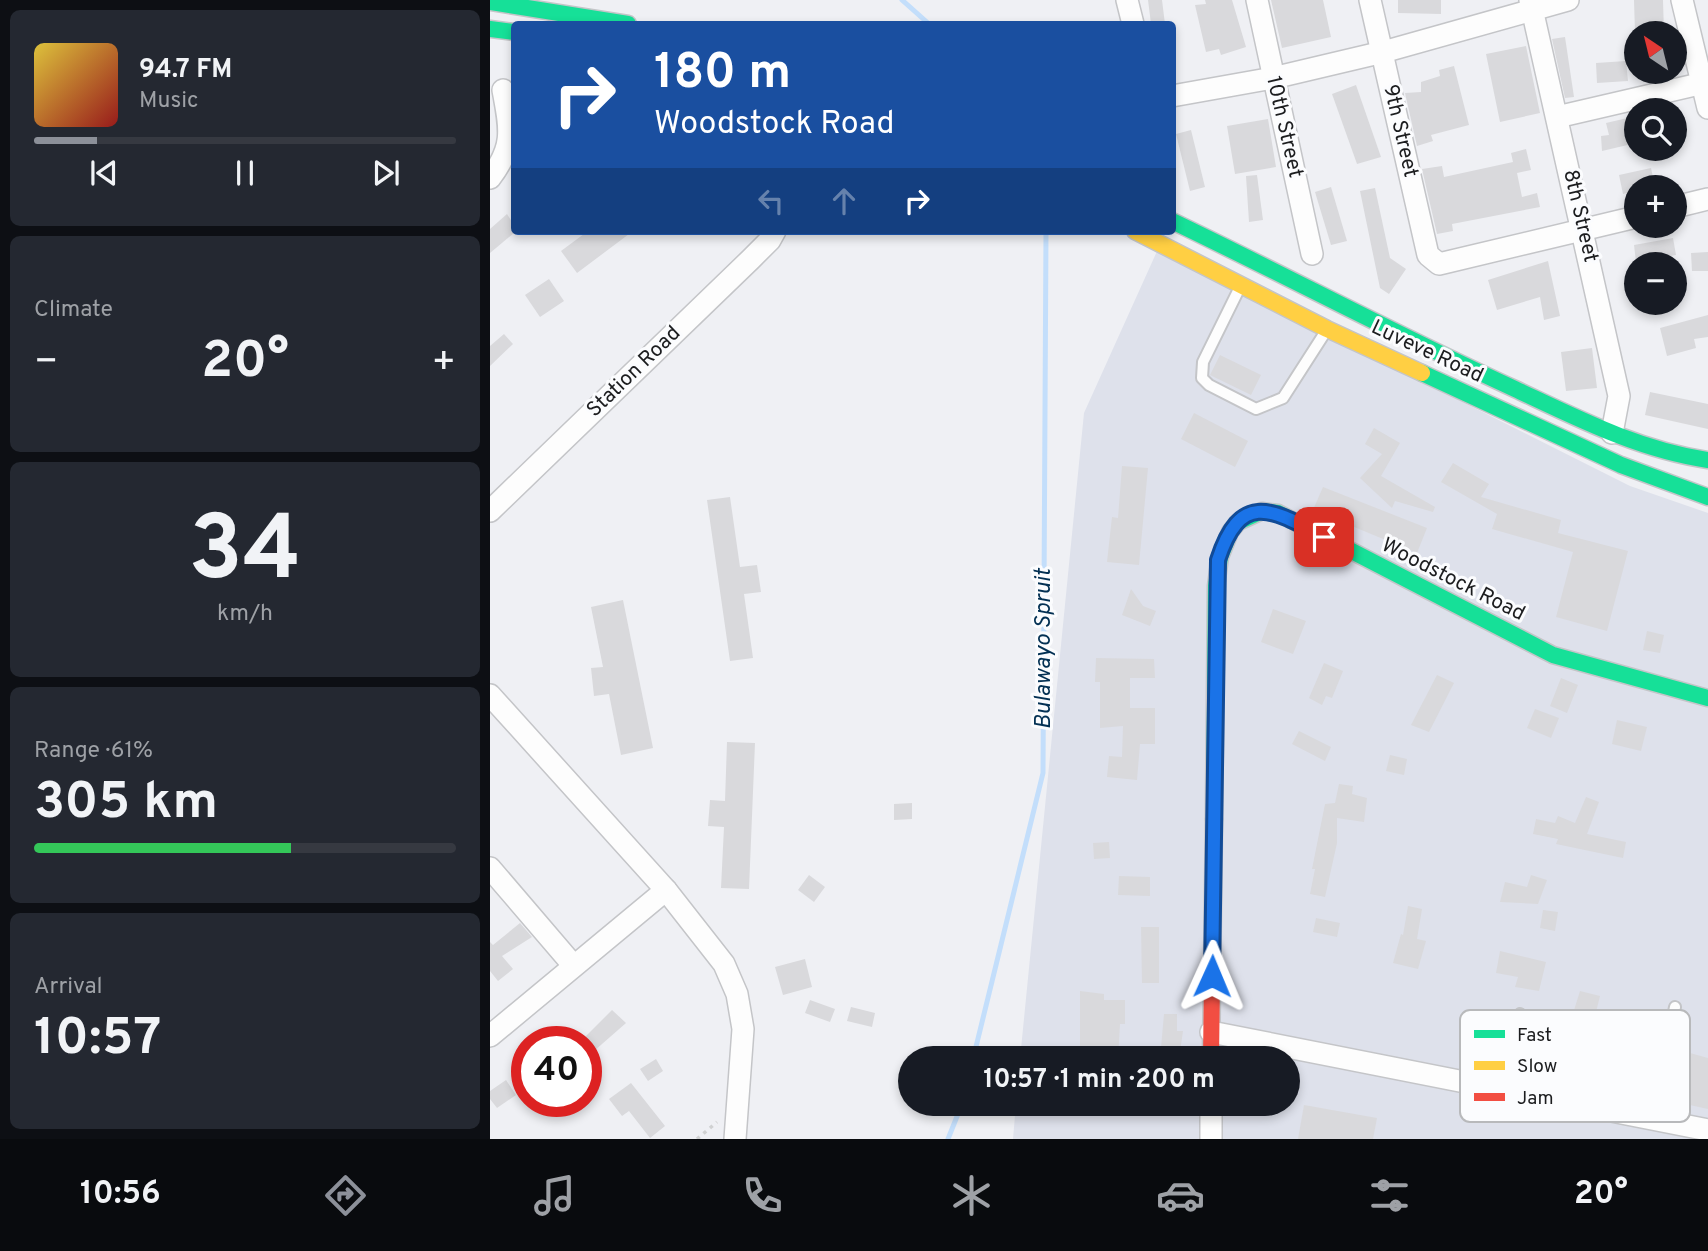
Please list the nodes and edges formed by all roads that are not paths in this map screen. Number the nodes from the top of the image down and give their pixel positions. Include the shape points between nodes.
1 (1127, 0) edge
2 (1257, 0) edge
3 (1370, 0) edge
4 (1567, 0) edge
5 (1682, 0) edge
6 (490, 2) edge
7 (1532, 4) edge
8 (609, 21) edge
9 (1132, 21) edge
10 (490, 29) edge
11 (511, 32) edge
12 (1383, 52) junction
13 (1273, 78) junction
14 (1705, 83) edge
15 (503, 90) dead end
16 (1176, 95) edge
17 (1708, 108) edge
18 (1557, 117) junction
19 (490, 178) edge
20 (1708, 199) edge
21 (1687, 204) edge
22 (1624, 220) edge
23 (1176, 224) edge
24 (1584, 230) junction
25 (773, 235) edge
26 (1143, 235) edge
27 (1312, 254) dead end
28 (1241, 285) junction
29 (1327, 329) junction
30 (1612, 433) junction
31 (1708, 460) edge
32 (515, 485) junction
33 (490, 487) edge
34 (1708, 497) edge
35 (490, 510) edge
36 (490, 695) edge
37 (1708, 698) edge
38 (490, 867) edge
39 (666, 890) junction
40 (573, 965) junction
41 (1675, 1007) dead end
42 (1674, 1010) edge
43 (1211, 1032) junction
44 (490, 1035) edge
45 (1211, 1046) edge
46 (1460, 1081) edge
47 (1211, 1116) edge
48 (1668, 1122) edge
49 (1708, 1130) edge
50 (734, 1139) edge
51 (1211, 1139) edge

1 - 9 street
2 - 13 street, 10th Street
3 - 12 street, 9th Street
4 - 7 street
5 - 14 street
6 - 8 street
7 - 12 street
7 - 18 street, 8th Street
10 - 11 street
12 - 13 street
12 - 24 street, 9th Street via 1428,255 1433,260 1440,264
13 - 16 street
13 - 27 street, 10th Street
14 - 17 street
14 - 18 street
15 - 19 street via 509,142
18 - 24 street, 8th Street
20 - 21 street
22 - 24 street
23 - 30 street, Luveve Road via 1480,374
24 - 30 street, 8th Street via 1619,396
25 - 32 street, Station Road
26 - 28 street, Luveve Road
28 - 29 street, Luveve Road
28 - 29 lane via 1203,362 1202,378 1209,385 1256,409 1283,398
29 - 34 street, Luveve Road via 1621,465
30 - 31 street, Luveve Road
32 - 33 street
32 - 35 street, Station Road
36 - 39 street
37 - 43 street, Woodstock Road via 1553,655 1278,513 1248,514 1227,534 1216,586
38 - 40 street
39 - 40 street
39 - 50 street via 724,964 737,994 743,1029
40 - 44 street
41 - 42 lane
43 - 45 street, Woodstock Road
43 - 46 street
47 - 51 street
48 - 49 street

